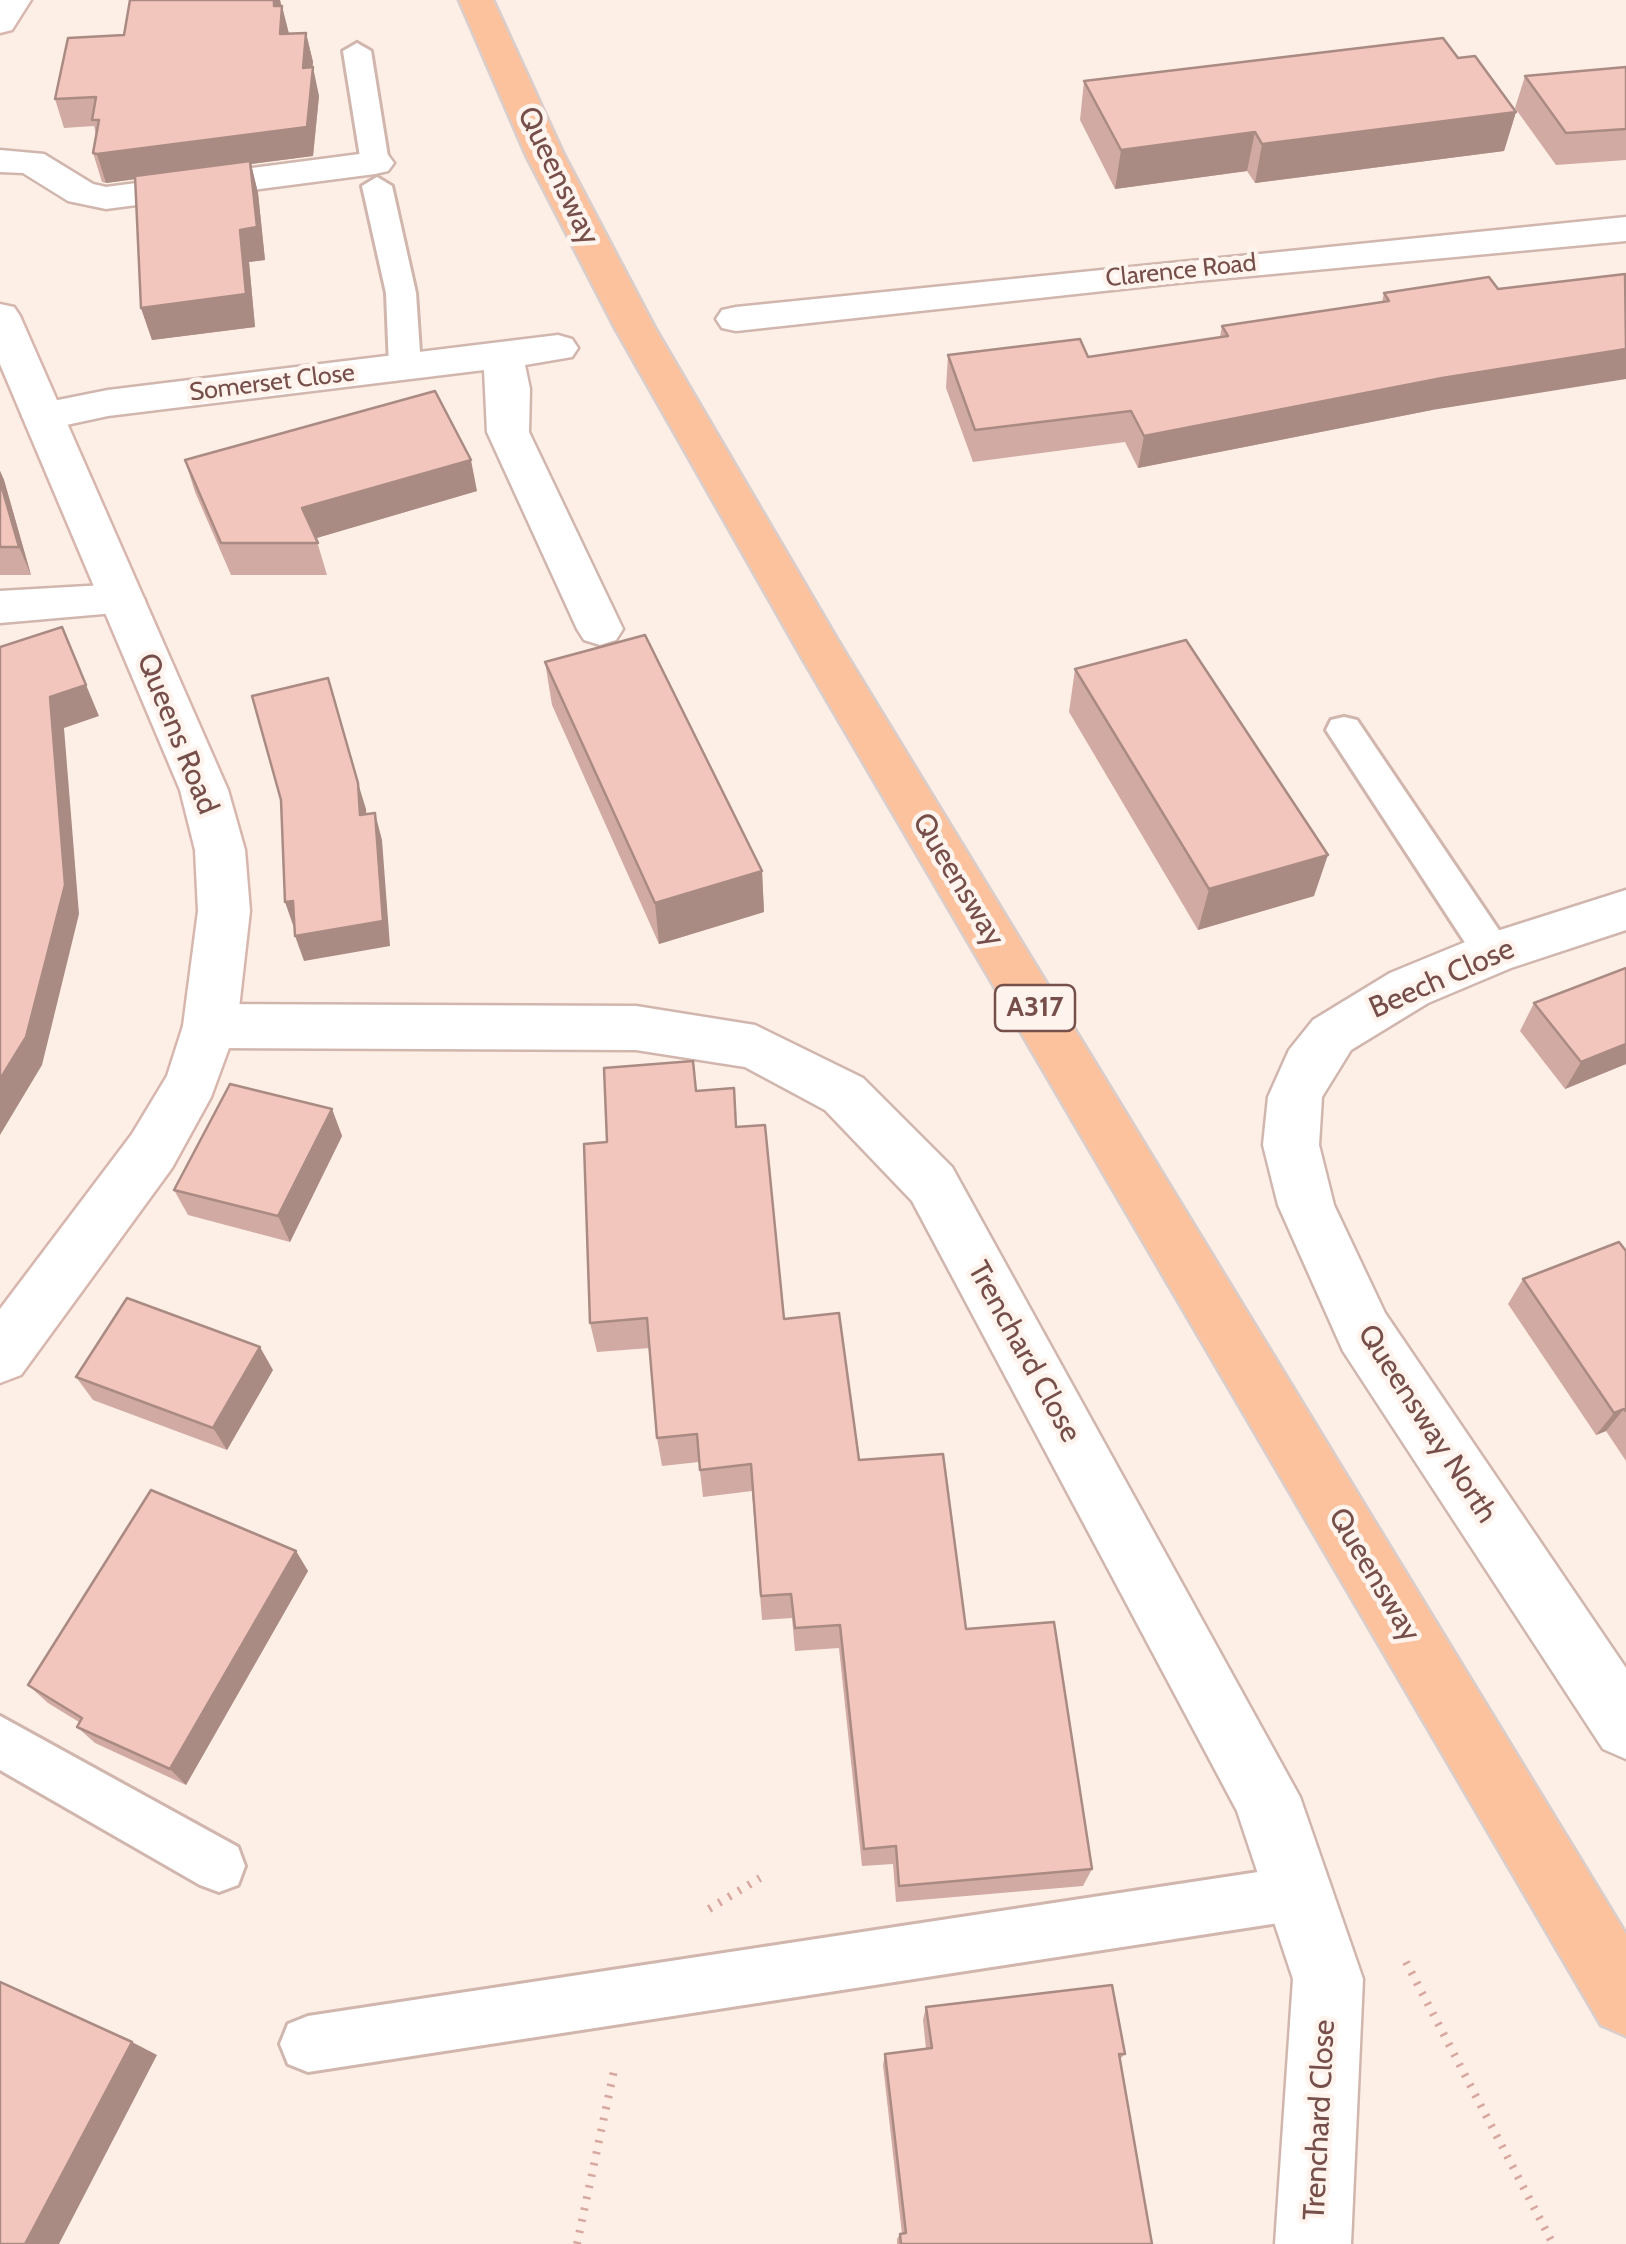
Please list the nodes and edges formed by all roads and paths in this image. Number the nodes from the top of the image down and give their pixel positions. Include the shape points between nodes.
1 (14, 0) edge
2 (476, 0) edge
3 (0, 23) edge
4 (357, 52) dead end
5 (0, 161) edge
6 (376, 174) junction
7 (1626, 229) edge
8 (719, 280) dead end
9 (0, 316) edge
10 (558, 348) dead end
11 (502, 355) junction
12 (404, 367) junction
13 (43, 416) junction
14 (122, 600) junction
15 (0, 607) edge
16 (600, 629) dead end
17 (1344, 730) dead end
18 (1626, 910) edge
19 (1493, 953) junction
20 (210, 1026) junction
21 (1295, 1097) joint
22 (0, 1356) edge
23 (1626, 1726) edge
24 (0, 1742) edge
25 (219, 1866) dead end
26 (1298, 1893) junction
27 (1626, 2000) edge
28 (308, 2044) dead end
29 (1314, 2244) edge

1 - 3 street
2 - 27 main road, Queensway / A317 via 545,155 655,363
4 - 6 lane
5 - 6 street via 31,162 81,193 106,198
6 - 12 lane via 401,293
7 - 8 street, Clarence Road via 1186,270 743,334
9 - 13 street, Queens Road
10 - 11 street, Somerset Close
11 - 12 street, Somerset Close
11 - 16 street via 508,432
12 - 13 street, Somerset Close
13 - 14 street, Queens Road
14 - 15 street
14 - 20 street, Queens Road via 204,790 220,850 224,911
17 - 19 lane
18 - 19 street, Beech Close
19 - 21 street, Beech Close via 1409,988 1332,1035
20 - 22 street, Queens Road via 192,1081 152,1151
20 - 26 street, Trenchard Close via 636,1028 754,1047 844,1094 932,1184 1266,1797
21 - 23 street, Queensway North via 1291,1145 1306,1205 1364,1332
24 - 25 lane
26 - 28 lane
26 - 29 street, Trenchard Close via 1328,1979

